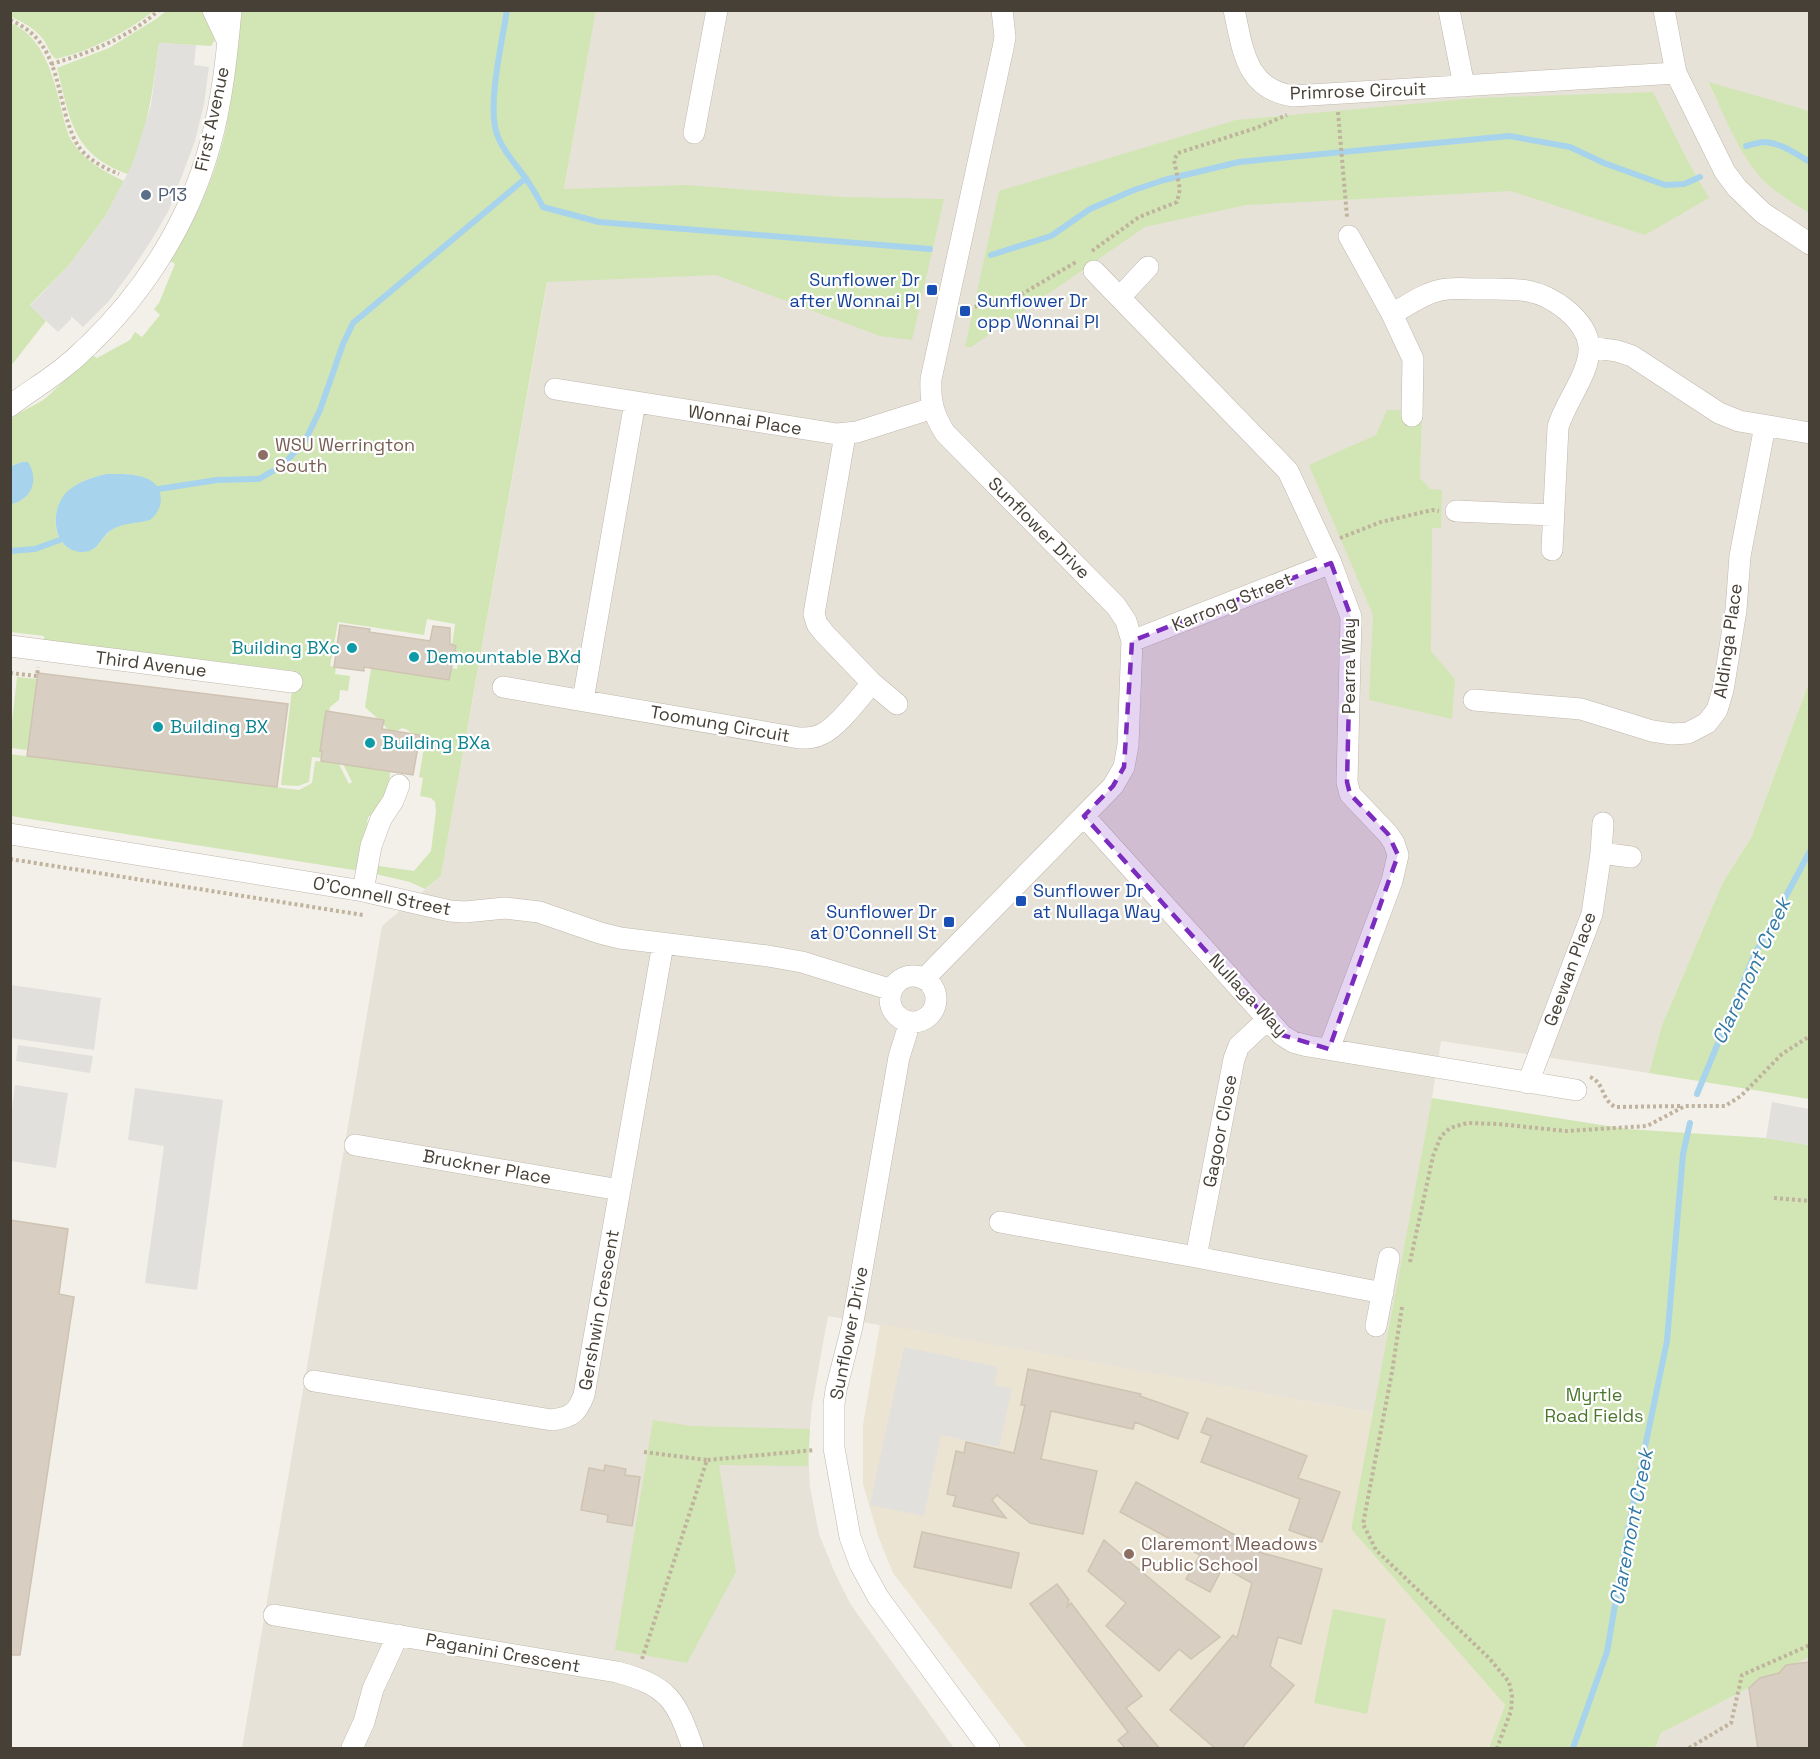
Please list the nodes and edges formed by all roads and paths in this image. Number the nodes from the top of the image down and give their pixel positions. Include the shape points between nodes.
1 (159, 10) edge
2 (213, 10) edge
3 (231, 10) edge
4 (717, 10) edge
5 (1002, 10) edge
6 (1233, 10) edge
7 (1449, 10) edge
8 (1664, 10) edge
9 (10, 20) edge
10 (228, 42) junction
11 (51, 64) junction
12 (1676, 73) junction
13 (1464, 86) junction
14 (1338, 112) dead end
15 (1290, 114) dead end
16 (694, 133) dead end
17 (119, 174) dead end
18 (1349, 236) joint
19 (1809, 244) edge
20 (1148, 267) dead end
21 (1094, 272) dead end
22 (1120, 297) junction
23 (969, 308) dead end
24 (1392, 314) junction
25 (1589, 347) junction
26 (555, 389) dead end
27 (635, 402) junction
28 (10, 406) edge
29 (933, 408) junction
30 (1412, 416) dead end
31 (1765, 426) junction
32 (1809, 433) edge
33 (845, 435) junction
34 (1456, 511) joint
35 (1553, 515) junction
36 (1552, 550) dead end
37 (1327, 554) junction
38 (1132, 641) junction
39 (10, 646) edge
40 (39, 657) dead end
41 (10, 673) edge
42 (292, 682) dead end
43 (872, 683) junction
44 (504, 687) dead end
45 (583, 700) junction
46 (1474, 700) dead end
47 (897, 704) dead end
48 (399, 785) dead end
49 (1084, 816) junction
50 (1603, 823) dead end
51 (10, 834) edge
52 (1601, 853) junction
53 (1631, 856) dead end
54 (10, 859) edge
55 (363, 891) junction
56 (363, 915) dead end
57 (663, 944) junction
58 (924, 979) junction
59 (892, 990) junction
60 (1268, 1019) junction
61 (910, 1022) junction
62 (1808, 1038) edge
63 (1329, 1049) junction
64 (1528, 1083) junction
65 (1578, 1083) joint
66 (1685, 1106) junction
67 (355, 1145) dead end
68 (620, 1190) junction
69 (1774, 1198) dead end
70 (1809, 1201) edge
71 (1000, 1222) dead end
72 (1196, 1257) junction
73 (1389, 1258) dead end
74 (1408, 1268) dead end
75 (1383, 1293) junction
76 (1403, 1303) dead end
77 (1376, 1326) dead end
78 (314, 1381) dead end
79 (815, 1450) dead end
80 (644, 1452) dead end
81 (707, 1460) junction
82 (274, 1615) dead end
83 (398, 1635) junction
84 (1809, 1645) edge
85 (636, 1677) junction
86 (352, 1749) edge
87 (693, 1749) edge
88 (989, 1749) edge
89 (1497, 1749) edge
90 (1689, 1749) edge

1 - 11 path via 107,44
2 - 10 street
3 - 10 street, First Avenue
4 - 16 street
5 - 29 street, Sunflower Drive via 1004,48 931,379
6 - 13 street, Primrose Circuit via 1250,69 1277,93 1301,97
7 - 13 street
8 - 12 street
9 - 11 path via 35,35
10 - 28 street, First Avenue via 210,144 196,188 171,240 139,289 105,330 70,363
11 - 17 path via 76,142 94,162
12 - 13 street, Primrose Circuit
12 - 19 street via 1725,172 1737,188 1763,213
14 - 18 path
15 - 23 path via 1178,153 1174,160 1180,189 1177,202 1139,217 1075,263 1022,294
18 - 24 street
20 - 22 street
21 - 22 street, Pearra Way
22 - 37 street, Pearra Way via 1288,471
24 - 25 street via 1439,290 1525,290 1544,296 1569,313 1586,332
24 - 30 street via 1413,359
25 - 31 street via 1624,353 1725,416
25 - 35 street via 1582,376 1558,427
26 - 27 street, Wonnai Place
27 - 33 street, Wonnai Place
27 - 45 street
29 - 33 street, Wonnai Place
29 - 38 street, Sunflower Drive via 945,433 1116,606
31 - 32 street
31 - 46 street, Aldinga Place via 1740,556 1723,690 1717,710 1707,723 1688,733 1672,734 1581,709
33 - 43 street via 814,614 824,633
34 - 35 street
34 - 37 path via 1432,510 1381,522
35 - 36 street
37 - 38 street, Karrong Street
37 - 63 street, Pearra Way via 1352,623 1347,782 1350,794 1388,834 1398,855
38 - 49 street, Sunflower Drive via 1124,767 1113,786
39 - 42 street, Third Avenue
40 - 41 path via 37,676
43 - 45 street, Toomung Circuit via 834,726 813,738
43 - 47 street
44 - 45 street, Toomung Circuit
48 - 55 street via 371,846
49 - 58 street, Sunflower Drive
49 - 60 street, Nullaga Way
50 - 52 street, Geewan Place
51 - 55 street, O'Connell Street
52 - 53 street
52 - 64 street, Geewan Place via 1592,914
54 - 56 path
55 - 57 street, O'Connell Street via 450,911 505,908 540,912 600,933
57 - 59 street, O'Connell Street via 802,962
57 - 68 street, Gershwin Crescent
58 - 59 street via 909,976
58 - 61 street via 934,989 934,1010 924,1020
59 - 61 street via 893,1010
60 - 63 street, Nullaga Way via 1293,1042
60 - 72 street, Gagoor Close via 1239,1046 1234,1059
61 - 88 street, Sunflower Drive via 899,1057 852,1327 836,1390 834,1448 850,1537 860,1563 878,1597
62 - 66 path via 1782,1054 1741,1096 1725,1106
63 - 64 street, Nullaga Way
64 - 65 street, Nullaga Way
65 - 66 path via 1590,1076 1599,1081 1606,1100 1615,1107
66 - 74 path via 1647,1126 1566,1131 1467,1123 1450,1128 1441,1136 1433,1156
67 - 68 street, Bruckner Place
68 - 78 street, Gershwin Crescent via 584,1395 572,1415 552,1420
69 - 70 path
71 - 72 street
72 - 75 street
73 - 75 street
75 - 77 street
76 - 89 path via 1363,1524 1376,1550 1509,1682 1511,1711
79 - 81 path
80 - 81 path
81 - 85 path
82 - 83 street, Paganini Crescent
83 - 85 street, Paganini Crescent
83 - 86 street
84 - 90 path via 1742,1675 1731,1723
85 - 87 street, Paganini Crescent via 661,1689 670,1699 686,1726

